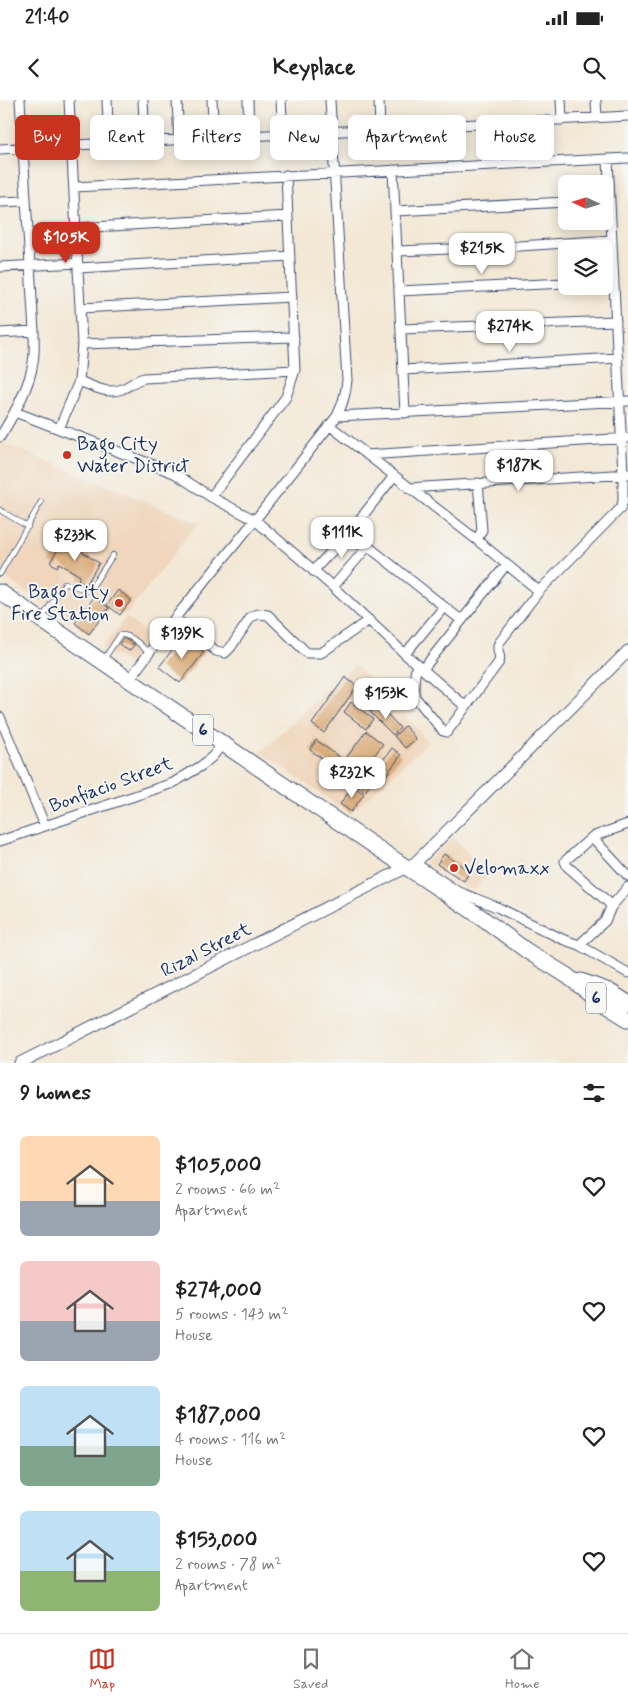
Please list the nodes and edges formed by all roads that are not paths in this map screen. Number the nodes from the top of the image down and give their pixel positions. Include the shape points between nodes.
1 (20, 100) edge
2 (69, 100) edge
3 (107, 100) edge
4 (143, 100) edge
5 (177, 100) edge
6 (212, 100) edge
7 (248, 100) edge
8 (281, 100) edge
9 (330, 100) edge
10 (379, 100) edge
11 (561, 100) edge
12 (596, 100) edge
13 (21, 115) edge
14 (70, 115) edge
15 (108, 115) edge
16 (144, 115) edge
17 (178, 115) edge
18 (213, 115) edge
19 (248, 115) edge
20 (282, 115) edge
21 (331, 115) edge
22 (380, 115) edge
23 (628, 116) edge
24 (597, 118) junction
25 (562, 120) junction
26 (466, 125) edge
27 (15, 148) edge
28 (0, 149) edge
29 (628, 158) edge
30 (608, 159) junction
31 (24, 160) edge
32 (72, 160) edge
33 (333, 160) edge
34 (394, 170) junction
35 (334, 173) junction
36 (286, 175) junction
37 (608, 175) edge
38 (74, 187) junction
39 (26, 201) junction
40 (0, 202) edge
41 (558, 202) edge
42 (395, 211) junction
43 (288, 216) junction
44 (76, 228) junction
45 (611, 230) edge
46 (612, 240) edge
47 (558, 244) edge
48 (397, 251) junction
49 (290, 256) junction
50 (613, 260) edge
51 (78, 265) junction
52 (30, 266) junction
53 (0, 267) edge
54 (614, 280) joint
55 (558, 283) edge
56 (399, 291) junction
57 (292, 297) junction
58 (80, 308) junction
59 (616, 321) junction
60 (401, 329) junction
61 (34, 331) junction
62 (0, 333) edge
63 (294, 336) junction
64 (82, 344) junction
65 (618, 358) junction
66 (295, 370) junction
67 (403, 370) junction
68 (79, 382) junction
69 (624, 401) edge
70 (15, 412) junction
71 (405, 413) junction
72 (337, 416) junction
73 (329, 424) junction
74 (59, 429) junction
75 (0, 437) edge
76 (625, 438) edge
77 (368, 455) junction
78 (626, 474) edge
79 (394, 476) junction
80 (478, 483) junction
81 (409, 488) junction
82 (211, 496) junction
83 (41, 502) dead end
84 (0, 510) edge
85 (255, 520) junction
86 (28, 527) junction
87 (350, 532) junction
88 (477, 540) junction
89 (368, 546) junction
90 (113, 555) dead end
91 (506, 565) junction
92 (314, 571) junction
93 (0, 574) edge
94 (333, 587) junction
95 (0, 592) edge
96 (539, 592) junction
97 (444, 607) junction
98 (175, 618) junction
99 (41, 620) junction
100 (369, 620) junction
101 (461, 620) junction
102 (628, 651) edge
103 (149, 653) junction
104 (405, 654) junction
105 (102, 661) junction
106 (420, 667) junction
107 (129, 680) junction
108 (465, 706) junction
109 (0, 717) edge
110 (221, 745) junction
111 (628, 824) edge
112 (45, 826) junction
113 (592, 838) junction
114 (0, 841) edge
115 (411, 865) junction
116 (628, 876) edge
117 (628, 886) edge
118 (611, 907) junction
119 (578, 945) junction
120 (628, 973) edge
121 (566, 975) junction
122 (628, 1003) edge
123 (628, 1019) edge
124 (20, 1063) edge

1 - 13 street
2 - 14 street
3 - 15 street
4 - 16 street
5 - 17 street
6 - 18 street
7 - 19 street
8 - 20 street
9 - 21 street
10 - 22 street
11 - 25 street
12 - 24 street
23 - 24 street
24 - 25 street
25 - 26 street
27 - 28 street
29 - 30 street
30 - 34 street
30 - 37 street
31 - 39 street
32 - 38 street
33 - 35 street
34 - 35 street
34 - 42 street
35 - 36 street
35 - 72 street via 347,380 346,393
36 - 38 street
36 - 43 street
38 - 44 street
39 - 40 street
39 - 52 street
41 - 42 street
42 - 48 street
43 - 44 street
43 - 49 street
44 - 51 street
45 - 46 street
47 - 48 street
48 - 56 street
49 - 51 street
49 - 57 street
50 - 54 street
51 - 52 street
51 - 58 street
52 - 53 street
52 - 61 street
54 - 59 street
55 - 56 street
56 - 60 street
57 - 58 street
57 - 63 street
58 - 64 street
59 - 60 street
59 - 65 street
60 - 67 street
61 - 62 street
61 - 70 street via 30,375
63 - 64 street
63 - 66 street
64 - 68 street
65 - 67 street
65 - 69 street
66 - 68 street via 144,378 111,391
66 - 82 street via 286,397
67 - 71 street
68 - 74 street
69 - 71 street
69 - 76 street
70 - 74 street
70 - 75 street
71 - 72 street
72 - 73 street
73 - 77 street
73 - 85 street
74 - 82 street via 174,473
76 - 77 street
76 - 78 street
77 - 79 street
78 - 80 street
78 - 96 street via 621,508
79 - 81 street
79 - 87 street
80 - 81 street
80 - 88 street via 482,530
81 - 88 street
82 - 85 street
83 - 86 lane
84 - 86 lane
85 - 92 street
85 - 98 street
86 - 93 lane
87 - 89 street
87 - 92 street
88 - 91 street
89 - 94 street
89 - 97 street
90 - 99 lane via 89,591 66,583
91 - 96 street
91 - 101 street
92 - 94 street
94 - 100 street
95 - 99 highway, 6
96 - 108 street via 499,642 499,662
97 - 101 street
97 - 104 street
98 - 100 street via 216,651 224,653 251,617 268,615 308,653 315,654
98 - 103 street
99 - 105 highway, 6
100 - 104 street
101 - 106 street
102 - 115 street, Rizal Street
103 - 105 lane via 132,638 120,635
103 - 107 street
104 - 106 street
105 - 107 highway, 6
106 - 108 street
106 - 108 street via 414,680 415,697 443,731 450,729
107 - 110 highway, 6
109 - 112 street
110 - 112 street, Bonfiacio Street via 201,766 173,783
110 - 115 highway, 6
111 - 113 street
112 - 114 street, Bonfiacio Street
113 - 116 street
113 - 118 street via 567,858 565,864
115 - 119 street via 457,892
115 - 121 highway, 6
115 - 124 street, Rizal Street
117 - 118 street
118 - 119 street via 605,920
119 - 120 street
121 - 122 highway via 609,991
121 - 123 highway, 6

